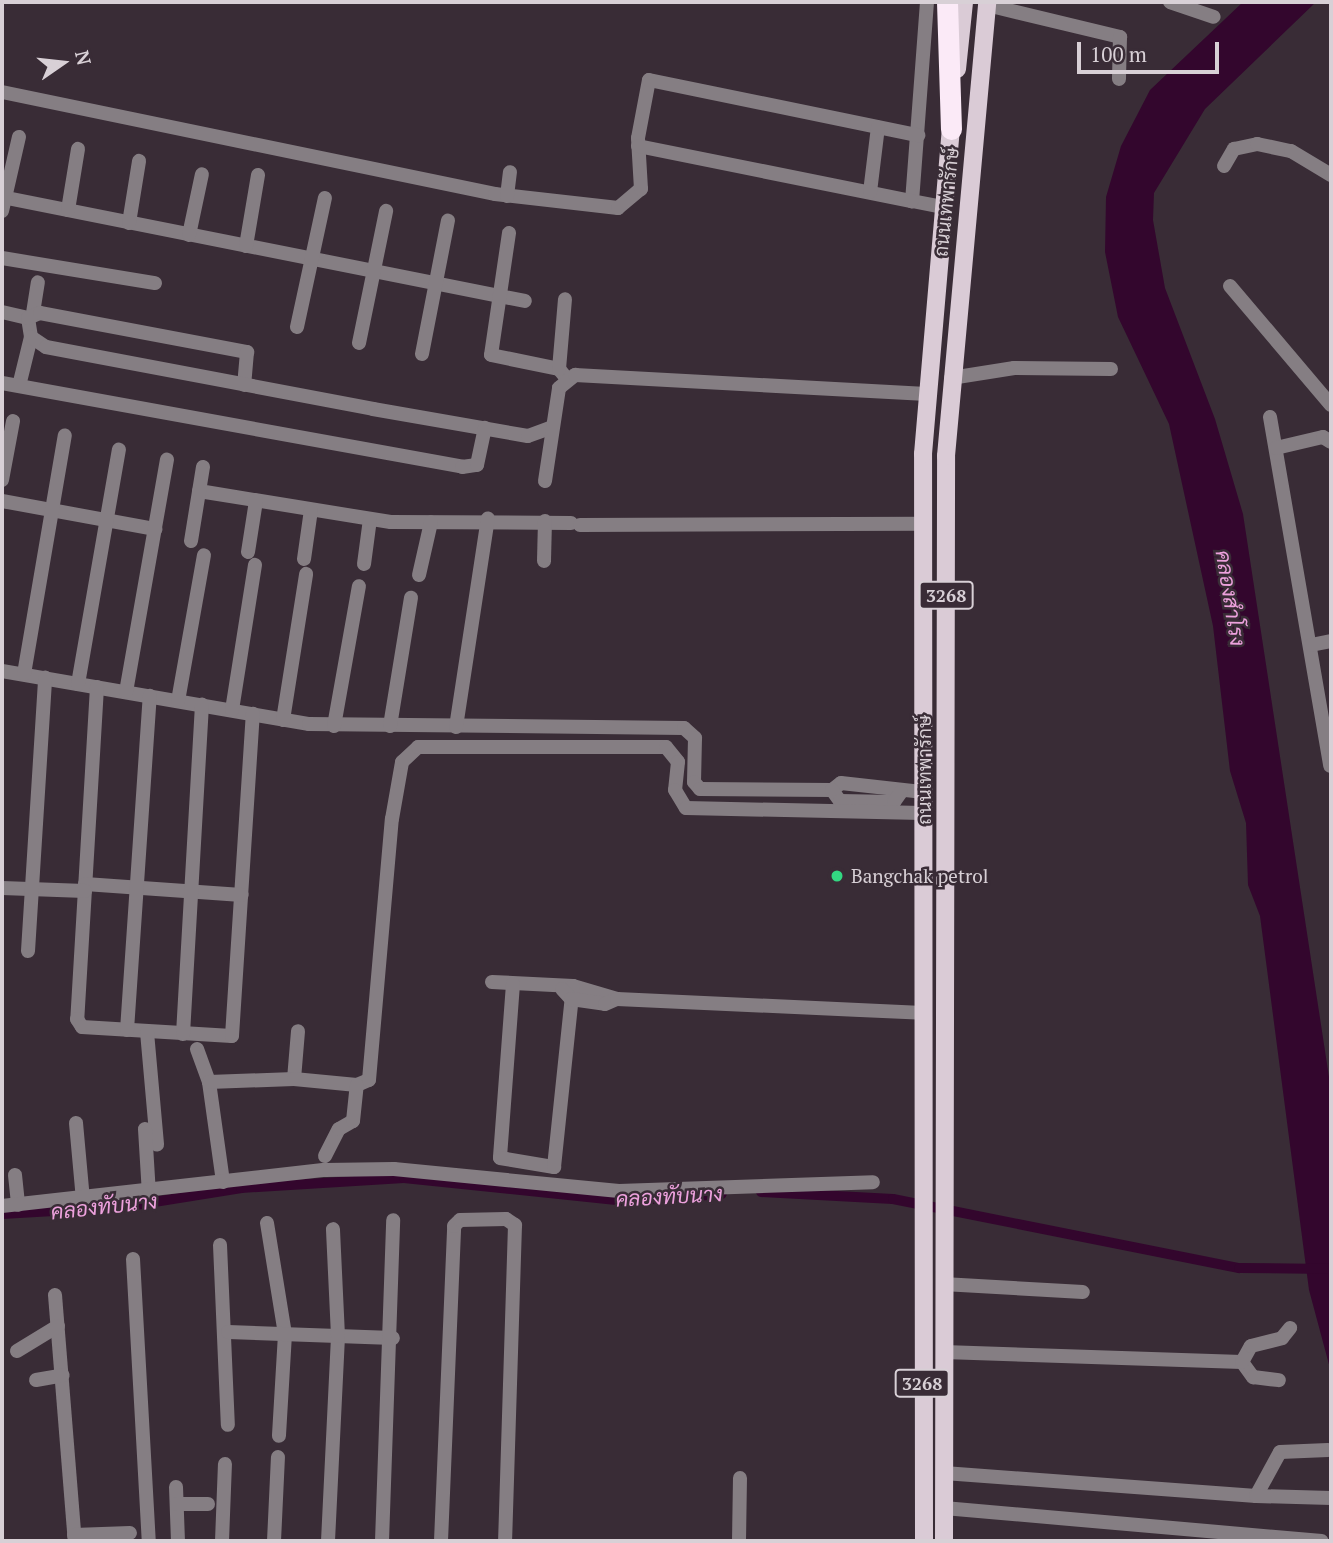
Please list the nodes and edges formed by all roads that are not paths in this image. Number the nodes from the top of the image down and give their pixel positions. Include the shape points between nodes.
1 (928, 2) edge
2 (947, 2) edge
3 (964, 2) edge
4 (1170, 2) edge
5 (987, 3) edge
6 (1214, 17) dead end
7 (1119, 79) dead end
8 (2, 92) edge
9 (878, 127) junction
10 (951, 129) junction
11 (918, 135) junction
12 (19, 137) dead end
13 (638, 146) junction
14 (78, 149) dead end
15 (139, 161) dead end
16 (1224, 166) dead end
17 (510, 172) dead end
18 (202, 174) dead end
19 (258, 175) dead end
20 (1331, 176) edge
21 (870, 192) junction
22 (507, 196) junction
23 (325, 198) dead end
24 (912, 201) junction
25 (3, 202) edge
26 (943, 207) junction
27 (68, 210) junction
28 (386, 211) dead end
29 (448, 220) dead end
30 (129, 223) junction
31 (509, 233) dead end
32 (189, 235) junction
33 (246, 246) junction
34 (2, 258) edge
35 (312, 260) junction
36 (374, 271) junction
37 (38, 282) dead end
38 (155, 283) dead end
39 (434, 284) junction
40 (1230, 286) dead end
41 (497, 297) junction
42 (565, 299) dead end
43 (525, 301) dead end
44 (2, 312) edge
45 (30, 315) junction
46 (298, 327) dead end
47 (31, 337) junction
48 (359, 342) dead end
49 (422, 354) dead end
50 (1111, 369) dead end
51 (563, 374) junction
52 (951, 378) junction
53 (2, 383) edge
54 (244, 385) junction
55 (19, 386) junction
56 (926, 394) junction
57 (1331, 405) edge
58 (1270, 416) dead end
59 (13, 421) dead end
60 (485, 428) junction
61 (550, 428) junction
62 (65, 435) dead end
63 (1331, 442) edge
64 (1276, 448) junction
65 (119, 450) dead end
66 (167, 460) dead end
67 (203, 467) dead end
68 (2, 480) edge
69 (545, 481) dead end
70 (199, 491) junction
71 (2, 501) edge
72 (256, 501) junction
73 (52, 510) junction
74 (312, 510) junction
75 (488, 518) junction
76 (370, 519) junction
77 (105, 520) junction
78 (545, 521) junction
79 (431, 522) junction
80 (923, 524) junction
81 (155, 529) junction
82 (191, 541) dead end
83 (204, 555) dead end
84 (544, 561) dead end
85 (364, 564) dead end
86 (419, 575) dead end
87 (359, 586) dead end
88 (411, 598) dead end
89 (1331, 641) edge
90 (1311, 645) junction
91 (2, 671) edge
92 (24, 674) junction
93 (922, 677) junction
94 (945, 677) junction
95 (45, 678) junction
96 (78, 684) junction
97 (97, 687) junction
98 (126, 692) junction
99 (150, 696) junction
100 (178, 701) junction
101 (202, 705) junction
102 (232, 710) junction
103 (253, 714) junction
104 (282, 720) junction
105 (334, 726) junction
106 (390, 726) junction
107 (456, 727) junction
108 (1330, 766) edge
109 (922, 792) junction
110 (922, 813) junction
111 (2, 888) edge
112 (85, 888) junction
113 (137, 888) junction
114 (31, 891) junction
115 (191, 891) junction
116 (242, 895) junction
117 (28, 951) dead end
118 (492, 982) dead end
119 (513, 984) junction
120 (569, 991) junction
121 (923, 1013) junction
122 (127, 1030) junction
123 (298, 1031) dead end
124 (147, 1032) junction
125 (183, 1034) junction
126 (197, 1049) dead end
127 (294, 1079) junction
128 (209, 1082) junction
129 (357, 1085) junction
130 (76, 1123) dead end
131 (145, 1129) dead end
132 (157, 1145) dead end
133 (325, 1156) dead end
134 (15, 1175) dead end
135 (223, 1182) junction
136 (873, 1182) dead end
137 (149, 1194) junction
138 (83, 1200) junction
139 (18, 1205) junction
140 (2, 1206) edge
141 (393, 1220) dead end
142 (267, 1223) dead end
143 (333, 1229) dead end
144 (220, 1245) dead end
145 (133, 1259) dead end
146 (943, 1284) junction
147 (1083, 1292) dead end
148 (55, 1295) dead end
149 (58, 1326) junction
150 (1290, 1328) dead end
151 (228, 1332) junction
152 (285, 1334) junction
153 (338, 1336) junction
154 (393, 1338) junction
155 (17, 1351) dead end
156 (944, 1352) junction
157 (1242, 1362) junction
158 (63, 1375) junction
159 (36, 1380) dead end
160 (1279, 1380) dead end
161 (229, 1425) dead end
162 (279, 1436) dead end
163 (1328, 1450) dead end
164 (278, 1457) dead end
165 (225, 1465) dead end
166 (944, 1473) junction
167 (740, 1478) dead end
168 (176, 1487) dead end
169 (1256, 1496) junction
170 (1331, 1498) edge
171 (177, 1504) junction
172 (208, 1504) dead end
173 (944, 1508) junction
174 (130, 1532) dead end
175 (74, 1538) edge
176 (1270, 1539) edge
177 (149, 1541) edge
178 (178, 1541) edge
179 (222, 1541) edge
180 (274, 1541) edge
181 (328, 1541) edge
182 (382, 1541) edge
183 (441, 1541) edge
184 (505, 1541) edge
185 (739, 1541) edge
186 (924, 1541) edge
187 (944, 1541) edge
188 (1322, 1541) edge

1 - 11 street
2 - 10 highway
3 - 10 main road, ถนนเทพารักษ์ / 3268
4 - 6 street
5 - 7 street via 1120,37
5 - 52 main road, ถนนเทพารักษ์ / 3268
8 - 22 street
9 - 11 street
9 - 13 street via 649,80
9 - 21 street
10 - 26 main road, ถนนเทพารักษ์ / 3268
11 - 24 street
12 - 25 street
13 - 21 street
13 - 22 street via 641,189 618,208
14 - 27 street
15 - 30 street
16 - 20 street via 1234,149 1257,144 1291,151
17 - 22 street
18 - 32 street
19 - 33 street
21 - 24 street
23 - 35 street
24 - 26 street
25 - 27 street
26 - 56 main road, ถนนเทพารักษ์ / 3268
27 - 30 street
28 - 36 street
29 - 39 street
30 - 32 street
31 - 41 street
32 - 33 street
33 - 35 street
34 - 38 street
35 - 36 street
35 - 46 street
36 - 39 street
36 - 48 street
37 - 45 street
39 - 41 street
39 - 49 street
40 - 57 street
41 - 43 street
41 - 51 street via 491,355
42 - 51 street
44 - 45 street
45 - 47 street
45 - 54 street via 247,352
47 - 54 street via 46,347
47 - 55 street
50 - 52 street via 1014,368
51 - 56 street
51 - 61 street
52 - 94 main road, ถนนเทพารักษ์ / 3268
53 - 55 street
54 - 60 street
55 - 60 street via 462,467 477,465
56 - 80 main road, ถนนเทพารักษ์ / 3268
58 - 64 street
59 - 68 street
60 - 61 street via 528,436
61 - 69 street
62 - 73 street
63 - 64 street via 1323,437
64 - 90 street
65 - 77 street
66 - 81 street
67 - 70 street
70 - 72 street
70 - 82 street
71 - 73 street
72 - 74 street
72 - 102 street
73 - 77 street
73 - 92 street
74 - 76 street
74 - 104 street
75 - 78 street
75 - 79 street
75 - 107 street
76 - 79 street
76 - 85 street
77 - 81 street
77 - 96 street
78 - 80 street
78 - 84 street
79 - 86 street
80 - 93 main road, ถนนเทพารักษ์ / 3268
81 - 98 street
83 - 100 street
87 - 105 street
88 - 106 street
89 - 90 street
90 - 108 street
91 - 92 street
92 - 95 street
93 - 94 main road
93 - 109 main road, ถนนเทพารักษ์ / 3268
94 - 146 main road, ถนนเทพารักษ์ / 3268
95 - 96 street
95 - 114 street
96 - 97 street
97 - 98 street
97 - 112 street
98 - 99 street
99 - 100 street
99 - 113 street
100 - 101 street
101 - 102 street
101 - 115 street
102 - 103 street
103 - 104 street
103 - 116 street
104 - 105 street
105 - 106 street
106 - 107 street
107 - 109 street via 684,728 695,738 696,788 832,790 840,801 894,802 901,792
109 - 110 main road, ถนนเทพารักษ์ / 3268
110 - 121 main road, ถนนเทพารักษ์ / 3268
110 - 129 street via 682,807 675,790 678,762 666,747 449,745 411,751 400,771 392,819 373,1062 369,1080
111 - 114 street
112 - 113 street
112 - 114 street
112 - 122 street via 78,1024
113 - 115 street
113 - 122 street
114 - 117 street
115 - 116 street
115 - 125 street
116 - 125 street via 234,1032
118 - 119 street
119 - 120 street
119 - 120 street via 503,1162 558,1166
120 - 121 street via 617,999
121 - 186 main road, ถนนเทพารักษ์ / 3268
122 - 124 street
123 - 127 street
124 - 125 street
124 - 132 street
126 - 128 street
127 - 128 street
127 - 129 street
128 - 135 street
129 - 133 street via 353,1121 339,1129
130 - 138 street
131 - 137 street
134 - 139 street
135 - 136 street via 394,1169 612,1191
135 - 137 street
137 - 138 street
138 - 139 street
139 - 140 street
141 - 154 street
142 - 152 street
143 - 153 street
144 - 151 street
145 - 177 street
146 - 147 street
146 - 156 main road, ถนนเทพารักษ์ / 3268
148 - 149 street
149 - 155 street
149 - 158 street
150 - 157 street via 1282,1338 1248,1348
151 - 152 street
151 - 161 street
152 - 153 street
152 - 162 street
153 - 154 street
153 - 181 street
154 - 182 street
156 - 157 street
156 - 166 main road, ถนนเทพารักษ์ / 3268
157 - 160 street via 1253,1377
158 - 159 street
158 - 175 street
163 - 169 street via 1280,1452
164 - 180 street
165 - 179 street
166 - 169 street
166 - 173 main road, ถนนเทพารักษ์ / 3268
167 - 185 street
168 - 171 street
169 - 170 street
171 - 172 street
171 - 178 street
173 - 176 street
173 - 187 main road, ถนนเทพารักษ์ / 3268
174 - 175 street
176 - 188 street
183 - 184 street via 454,1226 460,1220 506,1219 515,1225

